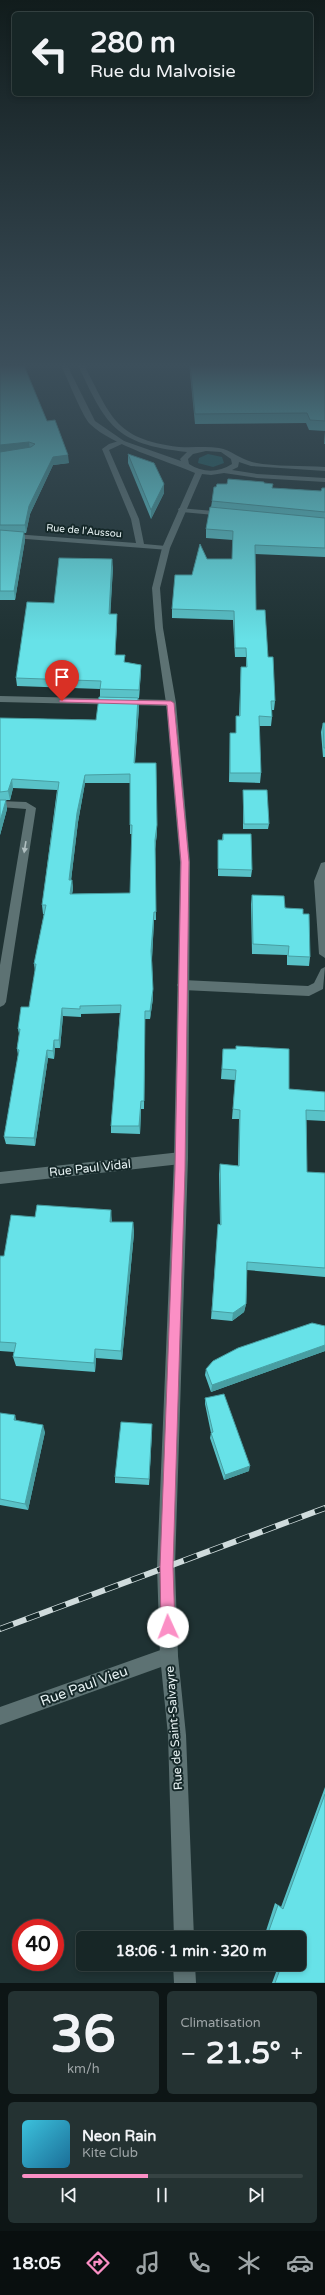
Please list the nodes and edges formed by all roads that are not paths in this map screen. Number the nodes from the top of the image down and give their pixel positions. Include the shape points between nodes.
1 (108, 456) edge
2 (160, 456) edge
3 (187, 456) edge
4 (231, 456) edge
5 (235, 458) junction
6 (186, 465) junction
7 (325, 469) edge
8 (224, 471) junction
9 (199, 472) junction
10 (325, 480) edge
11 (182, 510) junction
12 (230, 514) edge
13 (0, 535) edge
14 (140, 546) junction
15 (166, 548) junction
16 (0, 699) edge
17 (171, 703) junction
18 (0, 804) edge
19 (325, 866) edge
20 (325, 954) edge
21 (325, 972) edge
22 (184, 985) junction
23 (0, 1002) edge
24 (180, 1158) junction
25 (0, 1178) edge
26 (169, 1656) junction
27 (0, 1716) edge
28 (184, 1931) edge
29 (184, 1971) edge
30 (185, 1983) edge

1 - 14 street via 135,519
2 - 6 street
3 - 6 street via 184,459
4 - 5 street
5 - 7 street via 251,464
5 - 8 street via 235,465
6 - 9 street
8 - 9 street
8 - 10 street via 257,476
9 - 11 street, Rue de Saint-Salvayre
11 - 12 street
11 - 15 street, Rue de Saint-Salvayre
13 - 14 street, Rue de l'Aussou
14 - 15 street, Rue de l'Aussou
15 - 17 street, Rue de Saint-Salvayre via 156,588 156,604
16 - 17 street
17 - 22 street, Rue de Saint-Salvayre via 185,862
18 -> 23 street via 26,805 31,808
19 - 20 street via 319,881
21 - 22 street via 320,986 309,990
22 - 24 street, Rue de Saint-Salvayre
24 - 25 street, Rue Paul Vidal
24 - 26 street, Rue de Saint-Salvayre via 166,1567
26 - 27 street, Rue Paul Vieu
26 - 28 street, Rue de Saint-Salvayre via 177,1735
29 - 30 street

